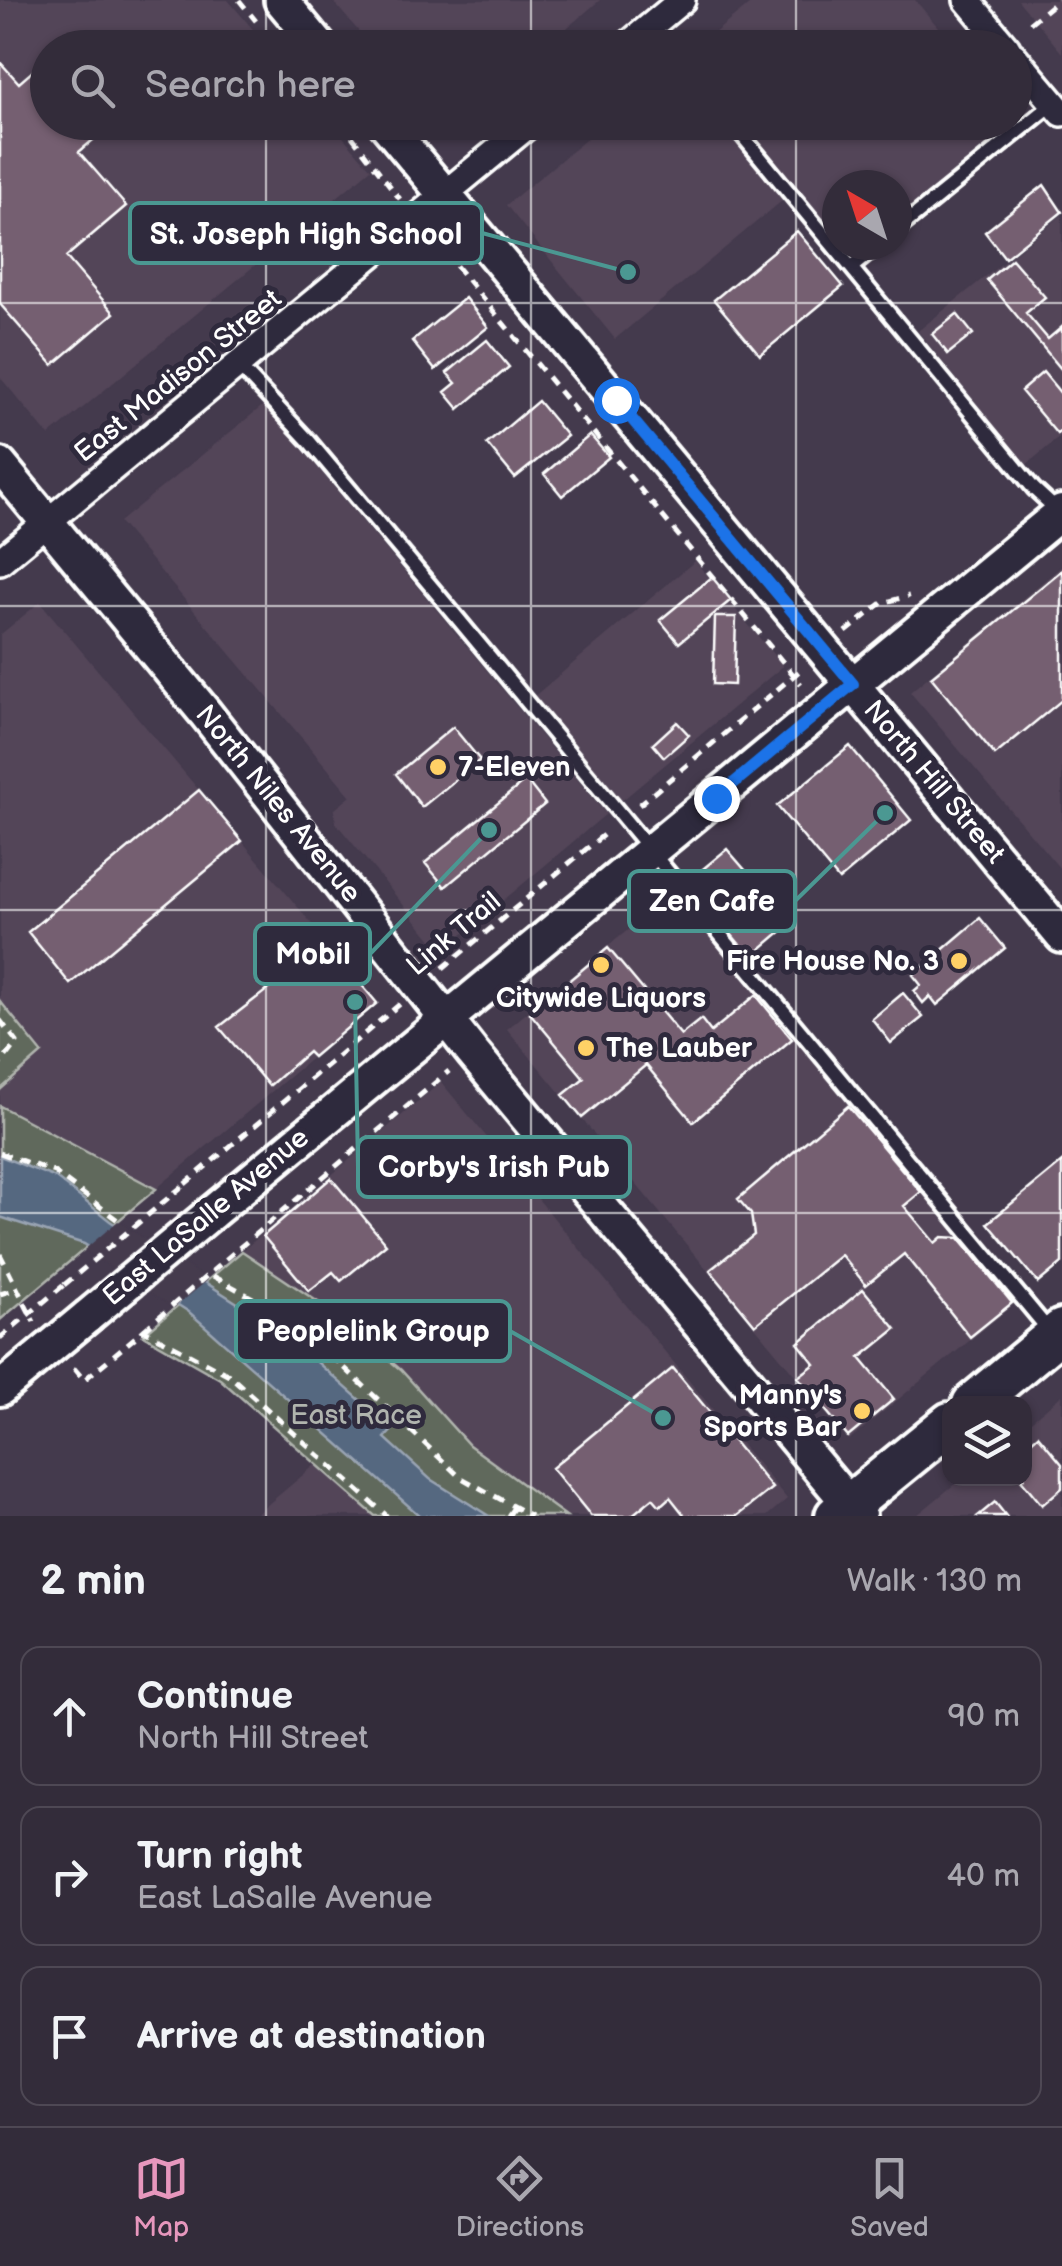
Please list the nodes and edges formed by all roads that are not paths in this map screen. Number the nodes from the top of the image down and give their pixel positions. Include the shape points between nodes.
1 (281, 0) edge
2 (682, 0) edge
3 (967, 0) edge
4 (651, 26) junction
5 (306, 30) edge
6 (646, 30) edge
7 (654, 30) edge
8 (992, 30) edge
9 (1032, 77) edge
10 (1058, 108) edge
11 (1032, 128) edge
12 (399, 140) edge
13 (510, 140) edge
14 (745, 140) edge
15 (1016, 140) edge
16 (443, 194) junction
17 (912, 219) edge
18 (861, 260) edge
19 (852, 267) junction
20 (238, 365) junction
21 (0, 464) edge
22 (1061, 512) edge
23 (47, 522) junction
24 (0, 561) edge
25 (853, 684) junction
26 (650, 853) junction
27 (1062, 936) edge
28 (446, 1018) junction
29 (1059, 1338) edge
30 (0, 1388) edge
31 (983, 1396) edge
32 (942, 1430) edge
33 (848, 1512) edge

1 - 5 street
2 - 4 street
3 - 8 street
4 - 6 street
4 - 7 lane
9 - 10 street
10 - 11 lane
12 - 16 street, North Hill Street
13 - 16 street, East Madison Street
14 - 19 lane
15 - 17 lane
16 - 20 street, East Madison Street
16 - 25 street, North Hill Street
18 - 19 lane
19 - 22 lane
20 - 23 street, East Madison Street
20 - 26 lane
21 - 23 street, North Niles Avenue
22 - 25 street, East LaSalle Avenue
23 - 24 street, East Madison Street
23 - 28 street, North Niles Avenue
25 - 26 street, East LaSalle Avenue
25 - 27 street, North Hill Street
26 - 28 street, East LaSalle Avenue
26 - 29 lane
28 - 30 street, East LaSalle Avenue, bridge
28 - 33 street, North Niles Avenue
29 - 31 main road
32 - 33 main road

